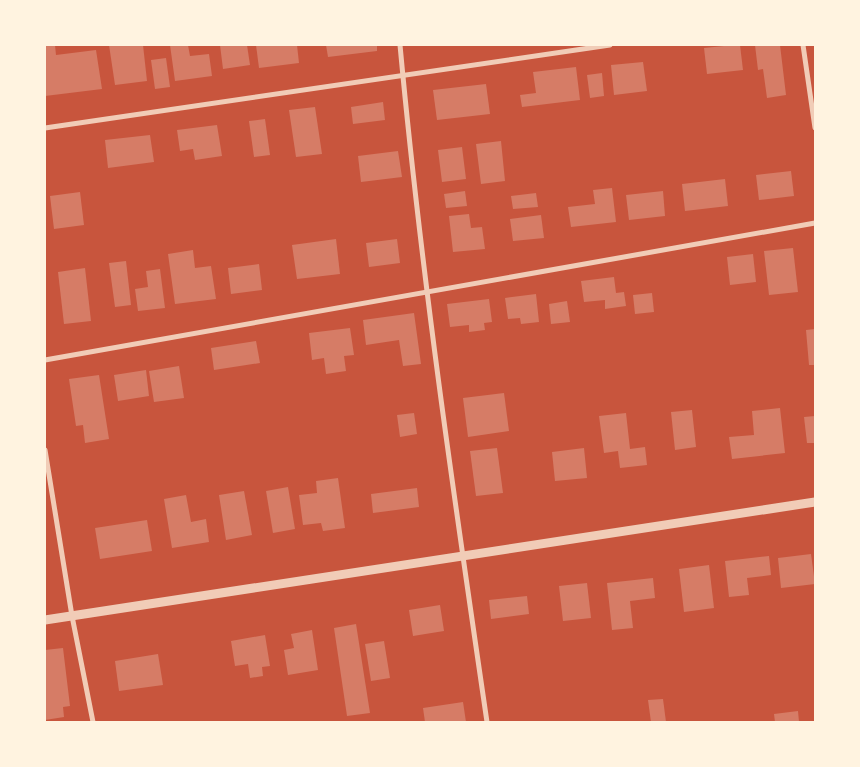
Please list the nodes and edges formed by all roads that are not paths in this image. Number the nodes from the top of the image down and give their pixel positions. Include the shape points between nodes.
1 (400, 45) edge
2 (610, 45) edge
3 (803, 45) edge
4 (403, 74) junction
5 (45, 128) edge
6 (815, 128) edge
7 (815, 223) edge
8 (427, 292) junction
9 (45, 360) edge
10 (45, 450) edge
11 (815, 502) edge
12 (463, 556) junction
13 (72, 616) junction
14 (45, 620) edge
15 (93, 722) edge
16 (487, 722) edge

1 - 4 street
2 - 4 street
3 - 6 street
4 - 5 street
4 - 8 street
7 - 8 street
8 - 9 street
8 - 12 street
10 - 13 street
11 - 12 street
12 - 13 street
12 - 16 street
13 - 14 street
13 - 15 street

